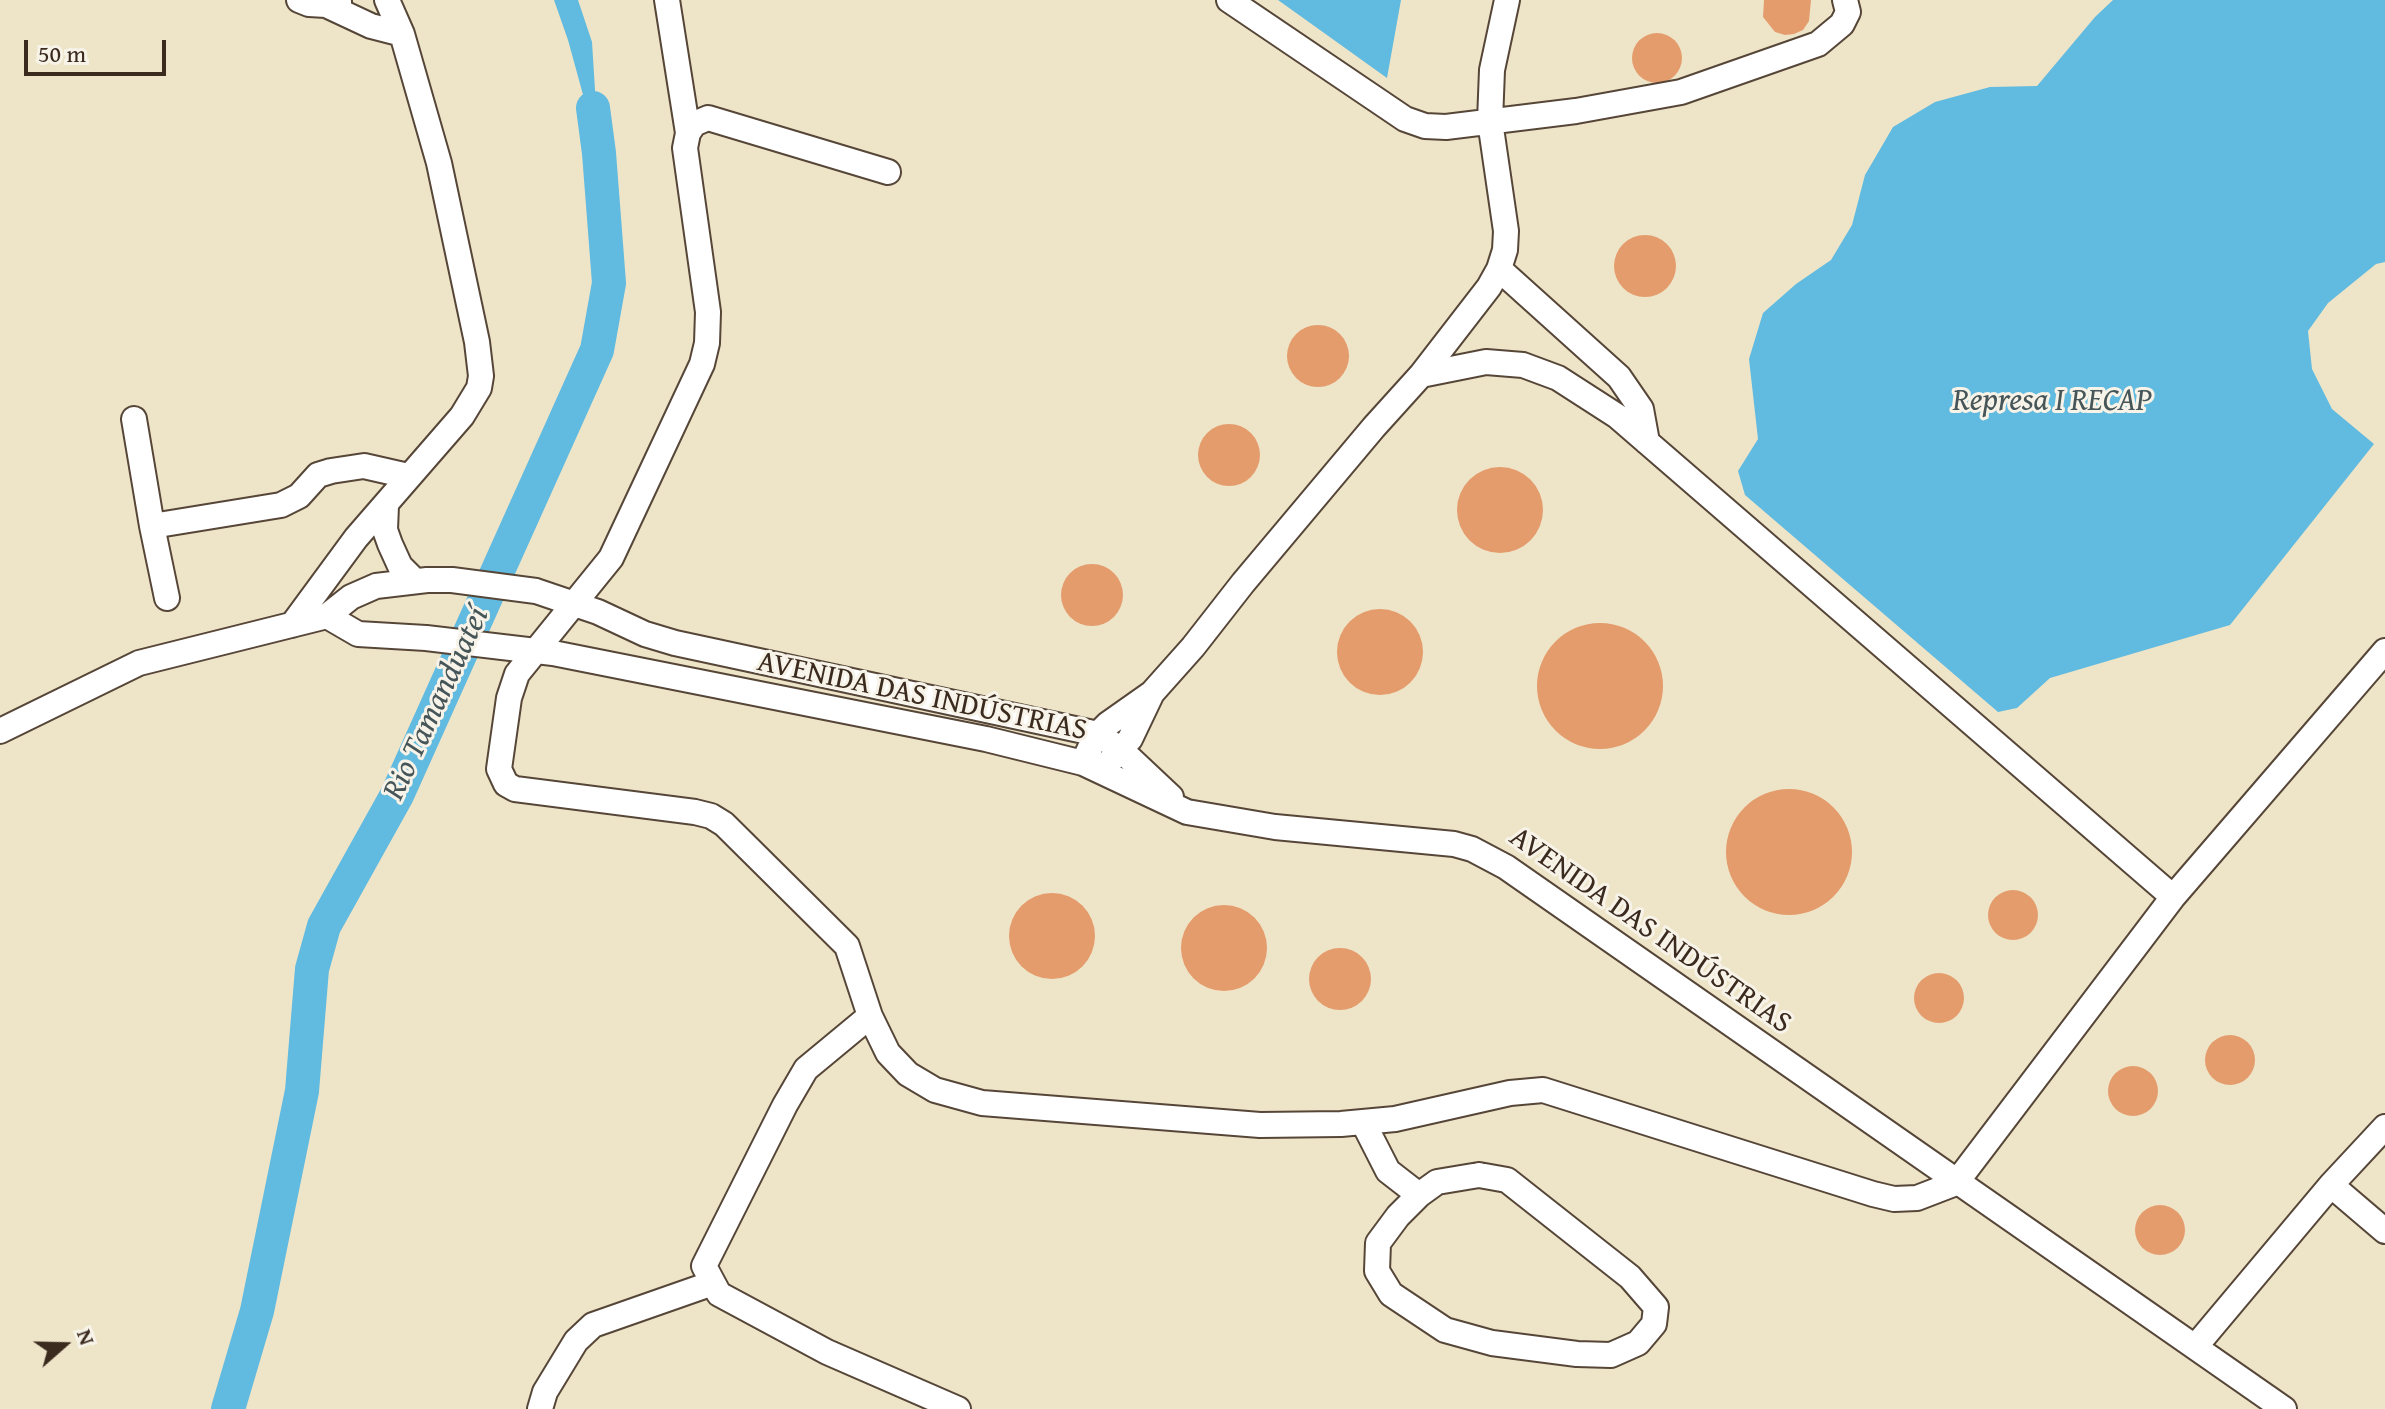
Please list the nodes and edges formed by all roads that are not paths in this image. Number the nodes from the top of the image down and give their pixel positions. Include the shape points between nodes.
1 (299, 0) edge
2 (387, 0) edge
3 (667, 0) edge
4 (1229, 0) edge
5 (1507, 0) edge
6 (1845, 0) edge
7 (334, 3) edge
8 (402, 34) junction
9 (1490, 121) junction
10 (688, 133) junction
11 (888, 172) dead end
12 (1499, 269) junction
13 (1421, 375) junction
14 (134, 419) dead end
15 (1647, 442) junction
16 (408, 476) junction
17 (386, 505) junction
18 (152, 526) junction
19 (415, 581) junction
20 (167, 598) dead end
21 (576, 603) junction
22 (327, 616) junction
23 (292, 625) junction
24 (533, 650) junction
25 (2385, 651) edge
26 (1152, 693) junction
27 (0, 731) edge
28 (1098, 734) junction
29 (1121, 750) junction
30 (1092, 766) junction
31 (1187, 812) junction
32 (2173, 897) junction
33 (870, 1016) junction
34 (1363, 1122) junction
35 (2385, 1127) edge
36 (1956, 1183) junction
37 (2331, 1185) junction
38 (1419, 1195) junction
39 (2385, 1231) edge
40 (713, 1283) junction
41 (2195, 1347) junction
42 (540, 1409) edge
43 (958, 1409) edge
44 (2284, 1409) edge

1 - 7 lane
2 - 8 lane
3 - 10 lane
4 - 9 lane via 1405,119 1446,127
5 - 9 lane via 1492,70
6 - 9 lane via 1848,12 1842,24 1818,44 1681,92
7 - 8 lane via 371,26
8 - 16 lane via 439,163 481,376 462,416
9 - 12 lane via 1506,231
10 - 11 lane via 708,118
10 - 21 lane via 685,148 708,312 702,364 611,558
12 - 13 lane
12 - 15 lane via 1619,377 1641,409
13 - 15 lane via 1486,362 1523,365 1558,378
13 - 26 lane
14 - 18 lane
15 - 32 lane
16 - 17 lane
16 - 18 lane via 364,466 331,471 318,475 299,496 281,505
17 - 19 lane via 390,544 400,566
17 - 23 lane
18 - 20 lane
19 - 21 lane, AVENIDA DAS INDÚSTRIAS via 452,580 536,591
19 - 22 lane, AVENIDA DAS INDÚSTRIAS via 376,586
21 - 24 lane
21 - 28 lane, AVENIDA DAS INDÚSTRIAS via 675,643
22 - 23 lane, AVENIDA DAS INDÚSTRIAS
22 - 24 lane, AVENIDA DAS INDÚSTRIAS via 358,634
23 - 27 lane, AVENIDA DAS INDÚSTRIAS via 139,663
24 - 30 lane, AVENIDA DAS INDÚSTRIAS via 970,736
24 - 33 lane via 509,698 499,769 506,784 695,812 724,824 847,946
25 - 32 lane
26 - 28 lane
26 - 29 lane
28 - 29 lane
28 - 30 lane
29 - 30 lane
29 - 31 lane
30 - 31 lane, AVENIDA DAS INDÚSTRIAS
31 - 36 lane, AVENIDA DAS INDÚSTRIAS via 1275,827 1454,844 1488,856
32 - 36 lane
33 - 34 lane via 888,1053 908,1074 935,1090 982,1103 1260,1125
33 - 40 lane via 806,1069 704,1266
34 - 36 lane via 1543,1090 1894,1199 1917,1198
34 - 38 lane via 1388,1171
35 - 37 lane
36 - 41 lane, AVENIDA DAS INDÚSTRIAS
37 - 39 lane
37 - 41 lane
38 - 38 lane via 1437,1182 1479,1175 1507,1180 1630,1277 1656,1307 1654,1324 1638,1343 1611,1355 1492,1343 1445,1330 1391,1294 1377,1271 1378,1243
40 - 42 lane via 593,1325 576,1341
40 - 43 lane via 719,1294 827,1352
41 - 44 lane, AVENIDA DAS INDÚSTRIAS

